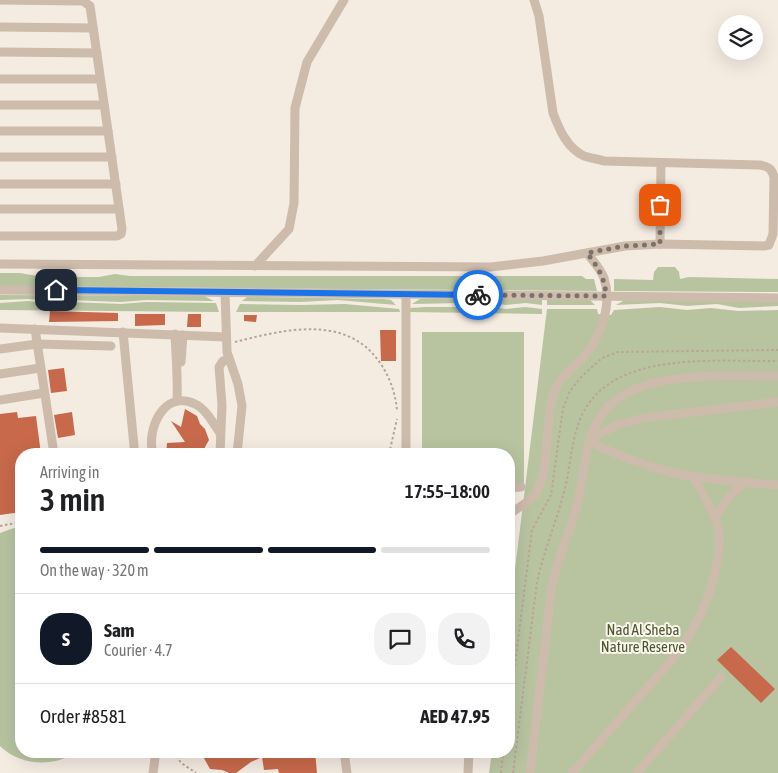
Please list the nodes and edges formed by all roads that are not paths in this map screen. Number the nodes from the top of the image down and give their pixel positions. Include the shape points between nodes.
1 (0, 0) edge
2 (344, 0) edge
3 (534, 0) edge
4 (0, 26) edge
5 (93, 28) junction
6 (0, 52) edge
7 (96, 53) junction
8 (0, 79) edge
9 (100, 79) junction
10 (0, 105) edge
11 (104, 105) junction
12 (0, 131) edge
13 (108, 131) junction
14 (0, 157) edge
15 (112, 157) junction
16 (661, 163) junction
17 (0, 184) edge
18 (116, 184) junction
19 (0, 209) edge
20 (119, 210) junction
21 (0, 236) edge
22 (660, 244) junction
23 (587, 253) junction
24 (0, 264) edge
25 (254, 266) junction
26 (0, 290) edge
27 (228, 292) junction
28 (406, 295) junction
29 (604, 296) junction
30 (778, 298) edge
31 (0, 328) edge
32 (35, 329) junction
33 (123, 332) junction
34 (179, 335) junction
35 (226, 340) junction
36 (37, 344) junction
37 (111, 346) dead end
38 (0, 349) edge
39 (228, 360) junction
40 (40, 368) junction
41 (0, 374) edge
42 (778, 376) edge
43 (44, 393) junction
44 (0, 400) edge
45 (177, 401) junction
46 (778, 402) edge
47 (220, 433) junction
48 (590, 441) junction
49 (53, 448) edge
50 (134, 448) edge
51 (152, 448) edge
52 (220, 448) edge
53 (237, 448) edge
54 (406, 448) edge
55 (693, 476) junction
56 (746, 482) junction
57 (778, 485) edge
58 (522, 487) dead end
59 (515, 488) edge
60 (515, 511) edge
61 (715, 519) junction
62 (721, 677) dead end
63 (155, 758) edge
64 (345, 758) edge
65 (469, 758) edge
66 (152, 773) edge
67 (346, 773) edge
68 (468, 773) edge
69 (530, 773) edge
70 (572, 773) edge
71 (637, 773) edge

1 - 5 street via 85,2 90,6
2 - 25 street via 307,62 295,108 294,202 289,229
3 - 16 street via 553,113 564,137 584,156 604,161
4 - 5 street
5 - 7 street
6 - 7 street
7 - 9 street
8 - 9 street
9 - 11 street
10 - 11 street
11 - 13 street
12 - 13 street
13 - 15 street
14 - 15 street
15 - 18 street
16 - 22 street
16 - 22 street via 760,164 768,167 774,178 773,234 769,245
17 - 18 street
18 - 20 street
19 - 20 street
20 - 21 street via 122,230 119,236
22 - 23 street
23 - 25 street via 492,267
23 - 29 street via 601,271
24 - 25 street
26 - 27 street
27 - 28 street
27 - 35 street
28 - 29 street
28 - 54 street
29 - 30 street
29 - 60 street via 603,321 596,337 555,389 538,490 529,502
31 - 32 street
32 - 33 street
32 - 36 street
33 - 34 street
33 - 50 street
34 - 35 street
34 - 45 street
35 - 39 street
36 - 37 street
36 - 38 street
36 - 40 street
39 - 47 street via 219,367
39 - 53 street via 238,384 242,406
40 - 41 street
40 - 43 street
42 - 48 street via 700,377 639,387 617,398 605,410
43 - 44 street
43 - 49 street
45 - 47 street via 200,407
45 - 51 street via 163,409 154,423
46 - 48 street via 643,418 617,425
47 - 52 street
48 - 55 street via 654,468
48 - 69 street via 577,505 552,585
55 - 56 street
55 - 61 street
56 - 57 street
56 - 61 street via 731,494
58 - 59 street
61 - 70 street via 720,535 716,571 695,628 671,661
62 - 71 street
63 - 66 street
64 - 67 street
65 - 68 street

